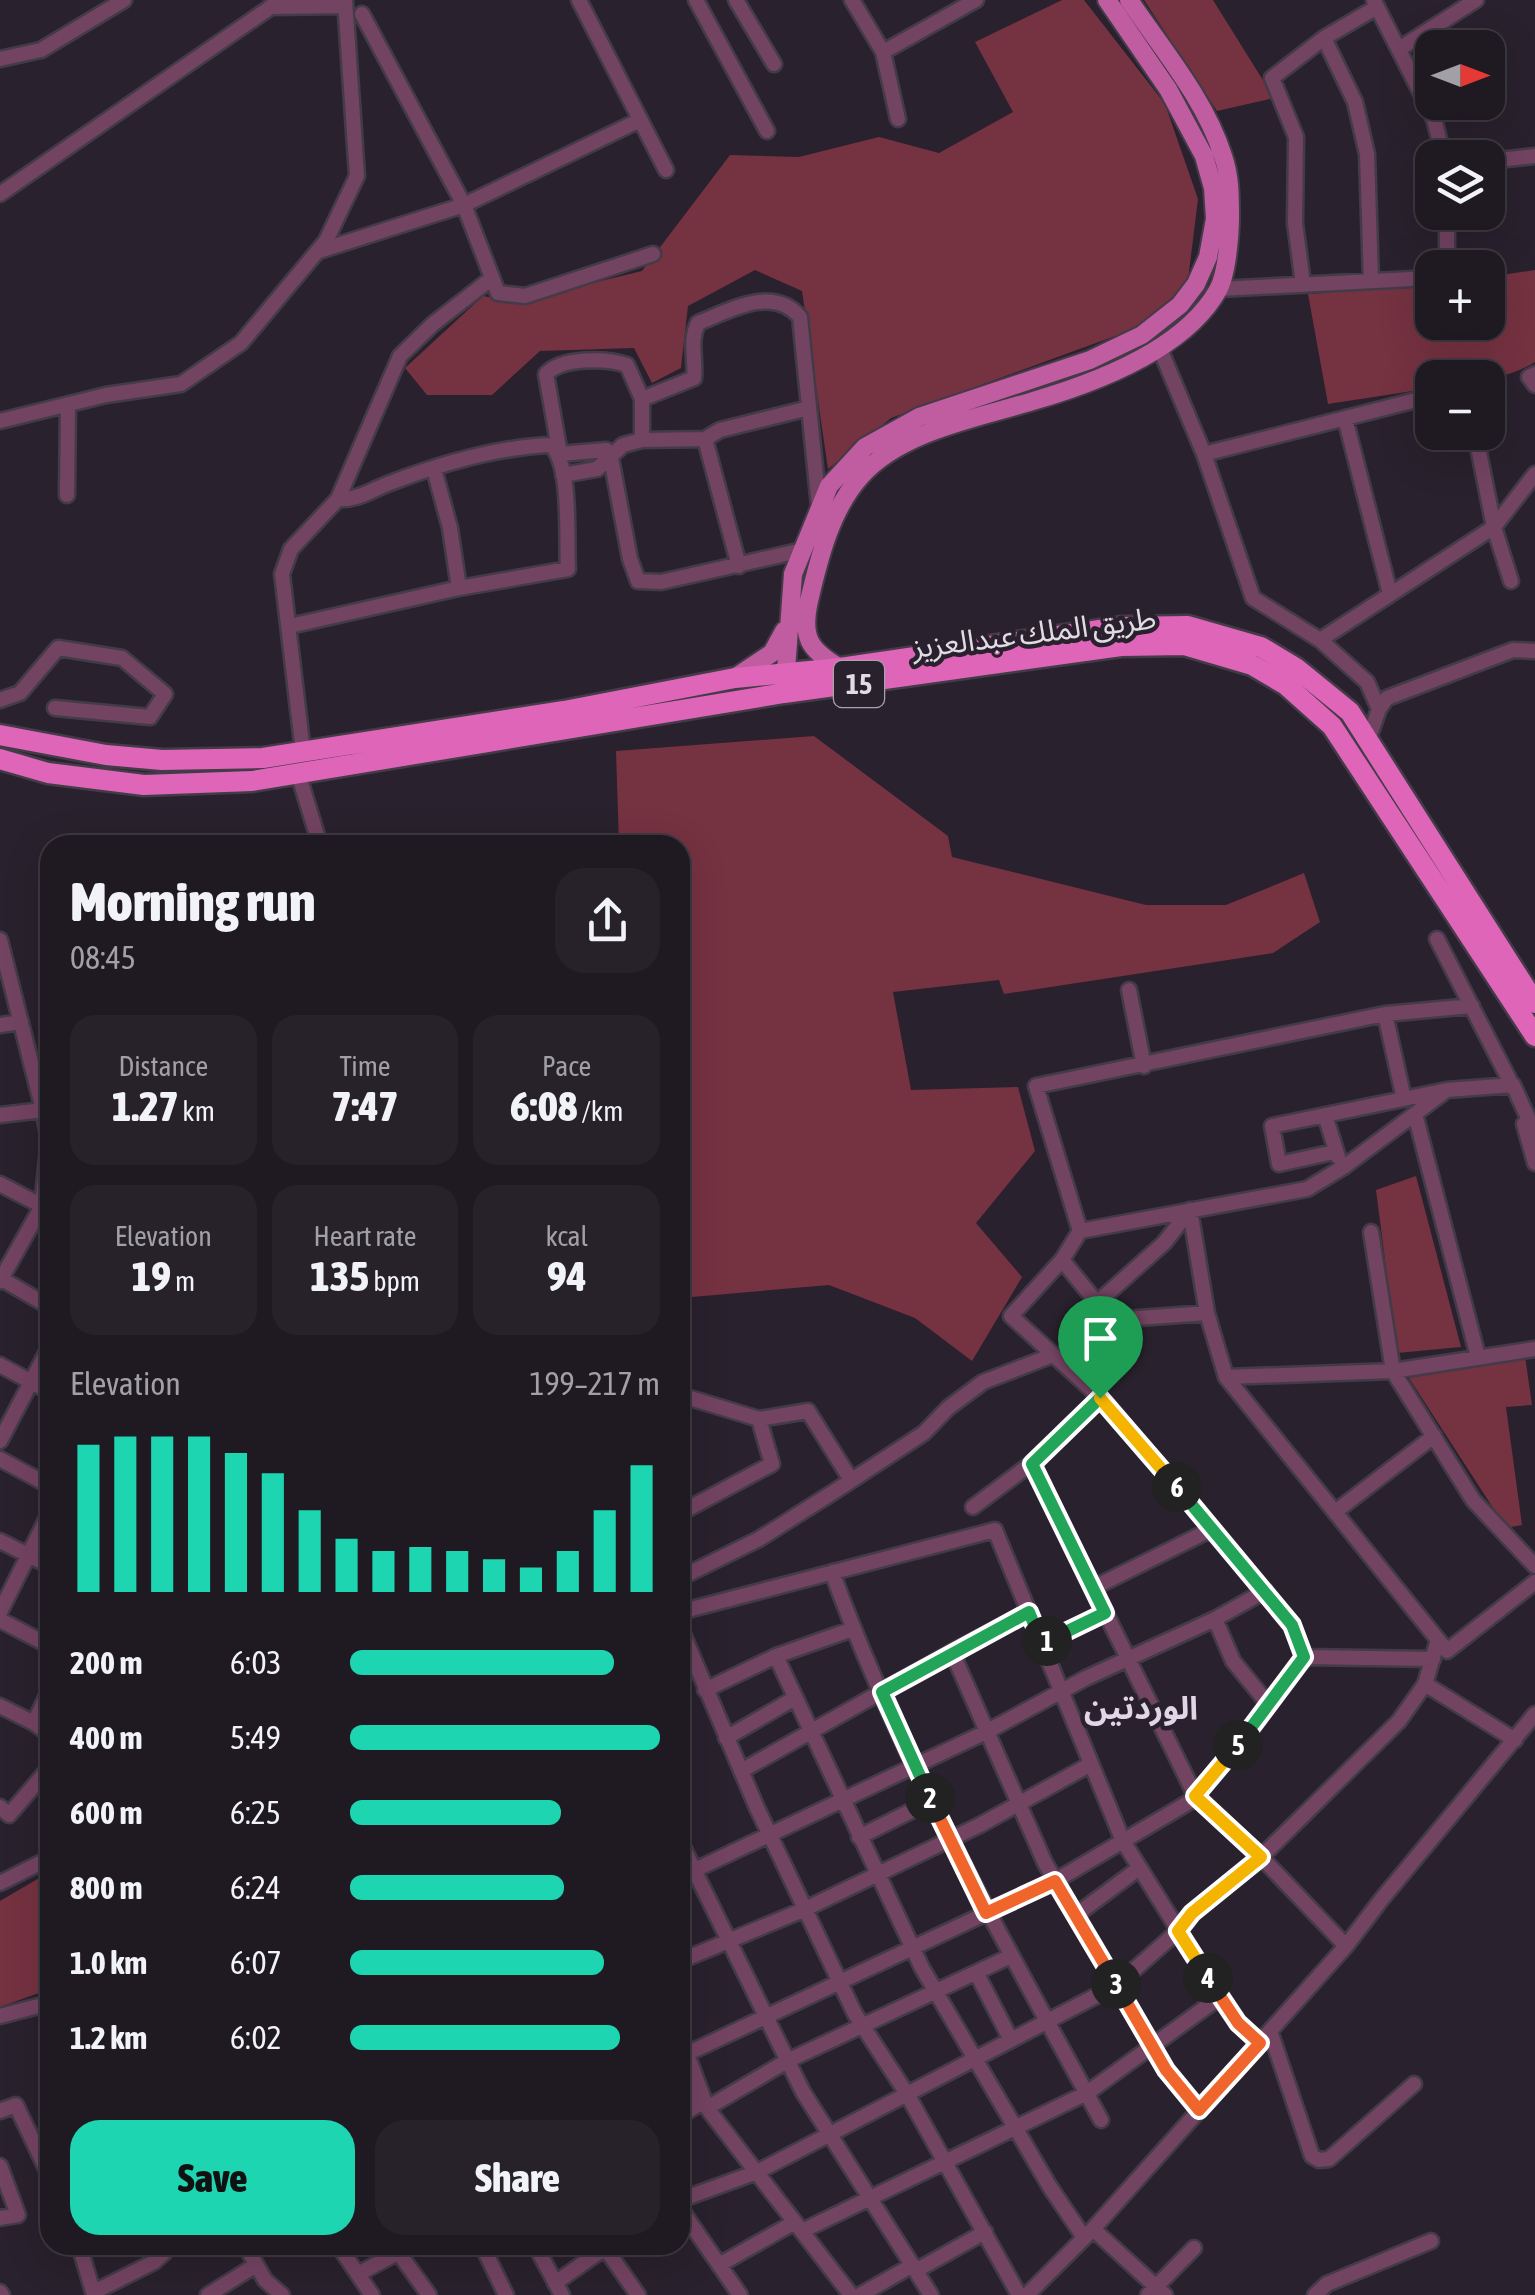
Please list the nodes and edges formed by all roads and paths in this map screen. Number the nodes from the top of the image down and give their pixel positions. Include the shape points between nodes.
1 (124, 0) edge
2 (579, 0) edge
3 (696, 0) edge
4 (736, 0) edge
5 (852, 0) edge
6 (976, 0) edge
7 (1107, 0) edge
8 (1129, 0) edge
9 (1476, 0) edge
10 (272, 2) edge
11 (345, 3) edge
12 (1375, 3) edge
13 (952, 6) edge
14 (362, 14) dead end
15 (1324, 38) junction
16 (1398, 49) junction
17 (1152, 50) junction
18 (883, 52) junction
19 (0, 59) edge
20 (774, 64) dead end
21 (898, 119) dead end
22 (640, 120) junction
23 (766, 131) dead end
24 (1439, 140) edge
25 (1535, 156) edge
26 (1505, 159) edge
27 (666, 170) dead end
28 (0, 194) edge
29 (464, 206) junction
30 (318, 251) junction
31 (653, 254) dead end
32 (492, 278) junction
33 (1415, 279) edge
34 (1372, 281) junction
35 (1303, 284) junction
36 (1219, 289) junction
37 (1160, 349) junction
38 (1535, 374) edge
39 (1535, 385) edge
40 (642, 399) junction
41 (1415, 400) edge
42 (68, 404) junction
43 (808, 408) junction
44 (1345, 418) junction
45 (0, 422) edge
46 (705, 439) junction
47 (642, 440) junction
48 (1479, 450) edge
49 (560, 454) junction
50 (1204, 454) junction
51 (611, 458) junction
52 (434, 469) junction
53 (1535, 474) edge
54 (563, 476) junction
55 (67, 495) dead end
56 (338, 500) junction
57 (819, 507) junction
58 (1494, 526) junction
59 (803, 550) junction
60 (739, 566) junction
61 (1511, 581) dead end
62 (459, 588) junction
63 (1390, 594) junction
64 (797, 624) junction
65 (290, 626) junction
66 (1320, 640) junction
67 (1535, 651) edge
68 (840, 668) junction
69 (735, 678) junction
70 (794, 682) junction
71 (0, 700) edge
72 (55, 708) dead end
73 (1379, 710) junction
74 (0, 736) edge
75 (1368, 741) junction
76 (302, 752) junction
77 (3, 762) edge
78 (298, 773) junction
79 (317, 835) edge
80 (1437, 939) dead end
81 (0, 940) edge
82 (1129, 990) dead end
83 (1535, 1003) edge
84 (1472, 1006) junction
85 (1385, 1014) junction
86 (21, 1022) junction
87 (0, 1026) edge
88 (1535, 1036) edge
89 (1144, 1066) junction
90 (1513, 1085) junction
91 (1447, 1090) junction
92 (40, 1098) edge
93 (1404, 1099) junction
94 (40, 1110) edge
95 (1414, 1114) junction
96 (0, 1115) edge
97 (1324, 1115) junction
98 (1535, 1133) edge
99 (1334, 1152) junction
100 (1535, 1163) edge
101 (1344, 1166) junction
102 (0, 1184) edge
103 (40, 1205) edge
104 (1190, 1210) junction
105 (40, 1217) edge
106 (1080, 1231) junction
107 (1370, 1232) dead end
108 (1062, 1260) junction
109 (0, 1279) edge
110 (40, 1302) edge
111 (1097, 1303) junction
112 (1207, 1313) junction
113 (1535, 1349) edge
114 (1053, 1355) junction
115 (1478, 1358) junction
116 (0, 1365) edge
117 (40, 1367) edge
118 (1393, 1371) junction
119 (1226, 1377) junction
120 (32, 1384) junction
121 (40, 1388) edge
122 (690, 1398) edge
123 (1100, 1398) junction
124 (759, 1419) junction
125 (1434, 1436) junction
126 (0, 1442) edge
127 (0, 1459) edge
128 (1032, 1464) junction
129 (851, 1480) junction
130 (40, 1481) edge
131 (972, 1506) dead end
132 (690, 1508) edge
133 (1335, 1512) junction
134 (1212, 1529) junction
135 (40, 1532) edge
136 (0, 1541) edge
137 (28, 1556) junction
138 (40, 1561) edge
139 (1535, 1566) edge
140 (832, 1572) junction
141 (690, 1573) edge
142 (1535, 1582) edge
143 (1093, 1588) junction
144 (1265, 1591) junction
145 (690, 1609) edge
146 (0, 1612) edge
147 (1029, 1612) junction
148 (1105, 1613) junction
149 (1215, 1619) junction
150 (0, 1620) edge
151 (853, 1629) junction
152 (1438, 1640) junction
153 (40, 1641) edge
154 (1042, 1644) junction
155 (690, 1652) edge
156 (952, 1652) junction
157 (776, 1656) junction
158 (1304, 1657) junction
159 (1127, 1658) junction
160 (1433, 1658) junction
161 (1425, 1684) junction
162 (705, 1690) junction
163 (1061, 1691) junction
164 (882, 1692) junction
165 (795, 1698) junction
166 (1269, 1705) junction
167 (0, 1706) edge
168 (40, 1710) edge
169 (1535, 1714) edge
170 (34, 1722) junction
171 (40, 1727) edge
172 (810, 1731) junction
173 (986, 1732) junction
174 (726, 1738) junction
175 (1515, 1740) junction
176 (1091, 1764) junction
177 (915, 1765) junction
178 (741, 1771) junction
179 (40, 1780) edge
180 (1195, 1796) junction
181 (842, 1800) junction
182 (931, 1801) junction
183 (1018, 1804) junction
184 (0, 1807) edge
185 (769, 1834) junction
186 (860, 1837) junction
187 (949, 1840) junction
188 (1122, 1841) junction
189 (1261, 1857) junction
190 (690, 1858) edge
191 (40, 1863) edge
192 (696, 1868) junction
193 (1138, 1868) junction
194 (690, 1871) edge
195 (877, 1874) junction
196 (1055, 1881) junction
197 (0, 1884) edge
198 (804, 1910) junction
199 (986, 1913) junction
200 (1076, 1915) junction
201 (1178, 1931) junction
202 (728, 1938) junction
203 (1346, 1946) junction
204 (912, 1948) junction
205 (690, 1956) edge
206 (1011, 1956) junction
207 (977, 1974) junction
208 (839, 1982) junction
209 (1117, 1986) junction
210 (936, 1993) junction
211 (1220, 1997) junction
212 (40, 2006) edge
213 (0, 2016) edge
214 (765, 2017) junction
215 (1047, 2021) junction
216 (862, 2025) junction
217 (1270, 2030) junction
218 (1011, 2040) junction
219 (1260, 2043) junction
220 (1152, 2046) junction
221 (690, 2052) edge
222 (976, 2058) junction
223 (786, 2061) junction
224 (690, 2069) edge
225 (1414, 2084) dead end
226 (690, 2086) edge
227 (1086, 2093) junction
228 (907, 2094) junction
229 (705, 2105) junction
230 (1199, 2110) junction
231 (0, 2111) edge
232 (690, 2112) edge
233 (1101, 2120) dead end
234 (1016, 2127) junction
235 (830, 2134) junction
236 (40, 2142) edge
237 (944, 2161) junction
238 (0, 2166) edge
239 (756, 2172) junction
240 (690, 2196) edge
241 (871, 2196) junction
242 (0, 2218) edge
243 (690, 2223) edge
244 (799, 2227) junction
245 (985, 2232) junction
246 (1088, 2232) junction
247 (1431, 2241) dead end
248 (1194, 2248) dead end
249 (82, 2255) edge
250 (162, 2255) edge
251 (251, 2255) edge
252 (345, 2255) edge
253 (387, 2255) edge
254 (400, 2255) edge
255 (487, 2255) edge
256 (540, 2255) edge
257 (595, 2255) edge
258 (610, 2255) edge
259 (256, 2264) junction
260 (719, 2265) junction
261 (915, 2268) junction
262 (358, 2274) junction
263 (1046, 2290) edge
264 (558, 2291) edge
265 (1157, 2292) edge
266 (94, 2294) edge
267 (849, 2294) edge
268 (208, 2295) edge
269 (282, 2295) edge
270 (372, 2295) edge
271 (430, 2295) edge
272 (506, 2295) edge
273 (638, 2295) edge
274 (740, 2295) edge
275 (931, 2295) edge
276 (1019, 2295) edge
277 (1027, 2295) edge
278 (1315, 2295) edge

1 - 19 street via 41,50
2 - 22 street
3 - 23 street
4 - 20 street
5 - 18 street
6 - 13 street
7 - 17 main road
8 - 17 main road
9 - 16 street
10 - 11 street
10 - 28 street
11 - 30 street via 358,176
12 - 15 street
12 - 16 street
13 - 18 street
14 - 29 street
15 - 34 street via 1354,102 1367,154
15 - 35 street via 1272,78 1296,137 1295,223
16 - 24 street
17 - 36 main road via 1208,121 1223,153 1230,233
17 - 57 main road via 1213,188 1208,258 1188,294 1161,322 1090,360 881,436 829,486
18 - 21 street
22 - 27 street
22 - 29 street
25 - 26 street
29 - 30 street
29 - 32 street
30 - 42 street via 242,343 182,384
31 - 32 street via 526,296 498,293
32 - 56 street via 400,356
33 - 34 street
34 - 35 street
35 - 36 street
36 - 37 main road
37 - 50 street
37 - 64 main road via 1078,386 926,434 862,474 823,545
38 - 39 street via 1529,378
40 - 43 street via 694,378 692,336 698,323 773,300 800,317
40 - 47 street
40 - 49 street via 627,365 613,360 550,369 547,390
41 - 44 street
42 - 45 street
42 - 55 street
43 - 46 street
43 - 57 street
44 - 50 street
44 - 63 street
46 - 47 street
46 - 60 street
47 - 51 street via 623,445
48 - 58 street
49 - 51 street via 606,450
49 - 52 street via 550,445 522,446
49 - 54 street
50 - 66 street via 1253,598
51 - 54 street via 597,469
51 - 60 street via 638,581
52 - 56 street
52 - 62 street
53 - 58 street
54 - 62 street via 568,569
56 - 65 street via 291,549 282,574
57 - 59 main road
58 - 61 street
58 - 63 street
59 - 60 street
59 - 64 main road via 793,574
62 - 65 street
63 - 66 street
64 - 68 main road via 815,652
64 - 69 main road via 772,653
64 - 70 main road
65 - 76 street
66 - 73 street via 1367,682
67 - 73 street via 1512,650 1386,698
68 - 70 highway, طريق الملك عبدالعزيز / 15
68 - 75 highway, طريق الملك عبدالعزيز / 15 via 1120,627 1188,626 1260,646 1296,668 1350,712
69 - 70 highway, طريق الملك عبدالعزيز / 15
69 - 76 highway, طريق الملك عبدالعزيز / 15
70 - 78 highway, طريق الملك عبدالعزيز / 15
70 - 88 highway, طريق الملك عبدالعزيز / 15 via 1121,646 1184,645 1252,665 1286,684 1332,726
71 - 72 street via 20,692 58,648 122,658 164,694 150,718
73 - 75 street
74 - 76 highway, طريق الملك عبدالعزيز / 15 via 162,760
75 - 83 highway, طريق الملك عبدالعزيز / 15
77 - 78 highway, طريق الملك عبدالعزيز / 15 via 144,785
78 - 79 street
80 - 84 street
81 - 86 street
82 - 89 street
84 - 85 street
84 - 90 street
85 - 89 street
85 - 93 street
86 - 87 street
86 - 92 street
89 - 106 street via 1036,1086
90 - 91 street
90 - 98 street
90 - 100 street
91 - 93 street
91 - 95 street
93 - 97 street
94 - 96 street
95 - 101 street
95 - 115 street
97 - 99 street
97 - 99 street via 1272,1126 1279,1164
99 - 101 street
101 - 104 street via 1307,1188
102 - 103 street
104 - 106 street
104 - 111 street
104 - 112 street
105 - 109 street
106 - 108 street
107 - 118 street
108 - 111 street
108 - 114 street via 1011,1316
109 - 110 street
111 - 112 street via 1111,1320
112 - 119 street
113 - 115 street
114 - 123 street
114 - 129 street via 983,1382 924,1433
115 - 118 street
116 - 120 street
117 - 120 street
118 - 119 street
118 - 125 street
119 - 133 street
120 - 121 street
120 - 126 street
122 - 124 street
123 - 128 street
123 - 134 street
124 - 129 street via 808,1411
124 - 132 street via 772,1464
125 - 133 street
125 - 139 street via 1474,1500
127 - 130 street
128 - 131 street
128 - 143 street
129 - 141 street via 759,1539
133 - 152 street
134 - 143 street
134 - 144 street
135 - 137 street
136 - 137 street
137 - 138 street
137 - 146 street
140 - 145 street
140 - 147 street via 995,1530
140 - 151 street
142 - 152 street via 1448,1651
143 - 148 street
144 - 149 street
144 - 158 street via 1292,1625
147 - 154 street
147 - 156 street
148 - 154 street
148 - 159 street
149 - 159 street
149 - 166 street via 1233,1661
150 - 153 street
151 - 157 street
151 - 164 street
152 - 160 street
154 - 163 street
155 - 162 street
156 - 164 street
156 - 173 street
157 - 162 street
157 - 165 street
158 - 160 street
158 - 166 street
159 - 163 street
159 - 180 street
160 - 161 street
161 - 175 street
161 - 189 street via 1399,1721
162 - 174 street
163 - 173 street
163 - 176 street
164 - 172 street
164 - 177 street
165 - 172 street
165 - 174 street
166 - 180 street
167 - 170 street
168 - 170 street
169 - 175 street
170 - 171 street
172 - 178 street
172 - 181 street
173 - 177 street
173 - 183 street
174 - 178 street
175 - 203 street
176 - 183 street
176 - 188 street
177 - 181 street
177 - 182 street
178 - 185 street
179 - 184 street via 10,1815
180 - 188 street
180 - 189 street
181 - 185 street
181 - 186 street
182 - 186 street
182 - 187 street
183 - 187 street
183 - 196 street
185 - 192 street
185 - 198 street
186 - 195 street
187 - 195 street
187 - 199 street
188 - 193 street
188 - 196 street
189 - 201 street
189 - 203 street
190 - 192 street
191 - 197 street
192 - 194 street
192 - 202 street
193 - 200 street
193 - 201 street
195 - 198 street
195 - 204 street
196 - 199 street
196 - 200 street
198 - 202 street
198 - 208 street
199 - 204 street
199 - 206 street
200 - 209 street
201 - 209 street
201 - 211 street
202 - 205 street
202 - 214 street
203 - 217 street
204 - 208 street
204 - 210 street
206 - 207 street
206 - 215 street
207 - 210 street
207 - 218 street
208 - 214 street
208 - 216 street
209 - 215 street
209 - 220 street
210 - 216 street
210 - 222 street
211 - 219 street
211 - 220 street
212 - 213 street
214 - 221 street
214 - 223 street
215 - 218 street
215 - 227 street
216 - 223 street
216 - 228 street
217 - 219 street
217 - 225 street via 1312,2156 1319,2160
218 - 222 street
219 - 230 street
220 - 227 street
220 - 230 street
222 - 228 street
222 - 234 street
223 - 229 street
223 - 235 street
224 - 229 street
226 - 229 street
227 - 233 street
227 - 234 street
228 - 235 street
228 - 237 street
229 - 232 street
229 - 239 street
230 - 246 street
231 - 236 street via 16,2105
234 - 237 street
234 - 246 street
235 - 239 street
235 - 241 street
237 - 241 street
237 - 245 street
238 - 242 street via 18,2215
239 - 240 street
239 - 244 street
241 - 244 street
241 - 261 street
243 - 260 street
244 - 260 street
244 - 267 street
245 - 261 street
245 - 276 street
246 - 263 street
246 - 265 street
247 - 278 street
248 - 265 street
249 - 266 street
250 - 266 street
251 - 259 street
252 - 262 street
253 - 262 street
254 - 271 street
255 - 272 street
256 - 264 street
257 - 264 street
258 - 273 street
259 - 268 street
259 - 269 street
260 - 274 street
261 - 267 street
261 - 275 street
262 - 270 street
263 - 277 street

